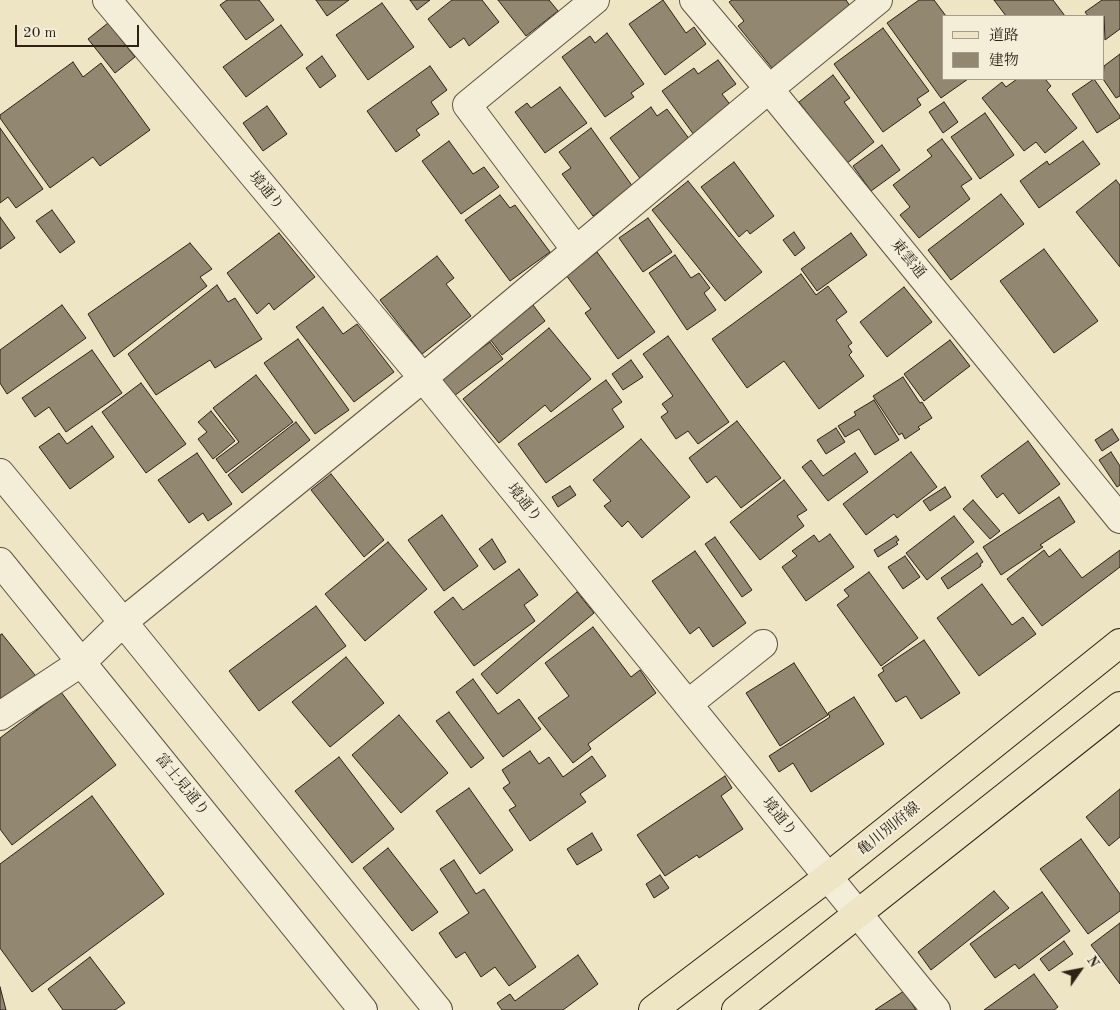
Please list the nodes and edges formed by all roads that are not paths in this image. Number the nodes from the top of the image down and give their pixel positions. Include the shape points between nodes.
1 (107, 0) edge
2 (595, 0) edge
3 (694, 0) edge
4 (878, 0) edge
5 (769, 89) junction
6 (576, 250) junction
7 (423, 378) junction
8 (0, 474) edge
9 (1120, 519) edge
10 (0, 562) edge
11 (123, 622) junction
12 (1120, 643) edge
13 (763, 644) dead end
14 (82, 662) junction
15 (688, 704) junction
16 (1120, 706) edge
17 (0, 716) edge
18 (828, 878) junction
19 (858, 915) junction
20 (363, 1010) edge
21 (438, 1010) edge
22 (653, 1010) edge
23 (736, 1010) edge
24 (936, 1010) edge

1 - 7 street, 境通り
2 - 6 street via 467,106
3 - 5 street, 東雲通
4 - 5 street
5 - 6 street
5 - 9 street, 東雲通
6 - 7 street
7 - 11 street
7 - 15 street, 境通り
8 - 11 street
10 - 14 street, 富士見通り
11 - 14 street
11 - 21 street
12 - 18 main road, 亀川別府線
13 - 15 street
14 - 17 street
14 - 20 street, 富士見通り
15 - 18 street, 境通り
16 - 19 main road
18 - 19 street, 境通り
18 - 22 main road, 亀川別府線
19 - 23 main road
19 - 24 street, 境通り

